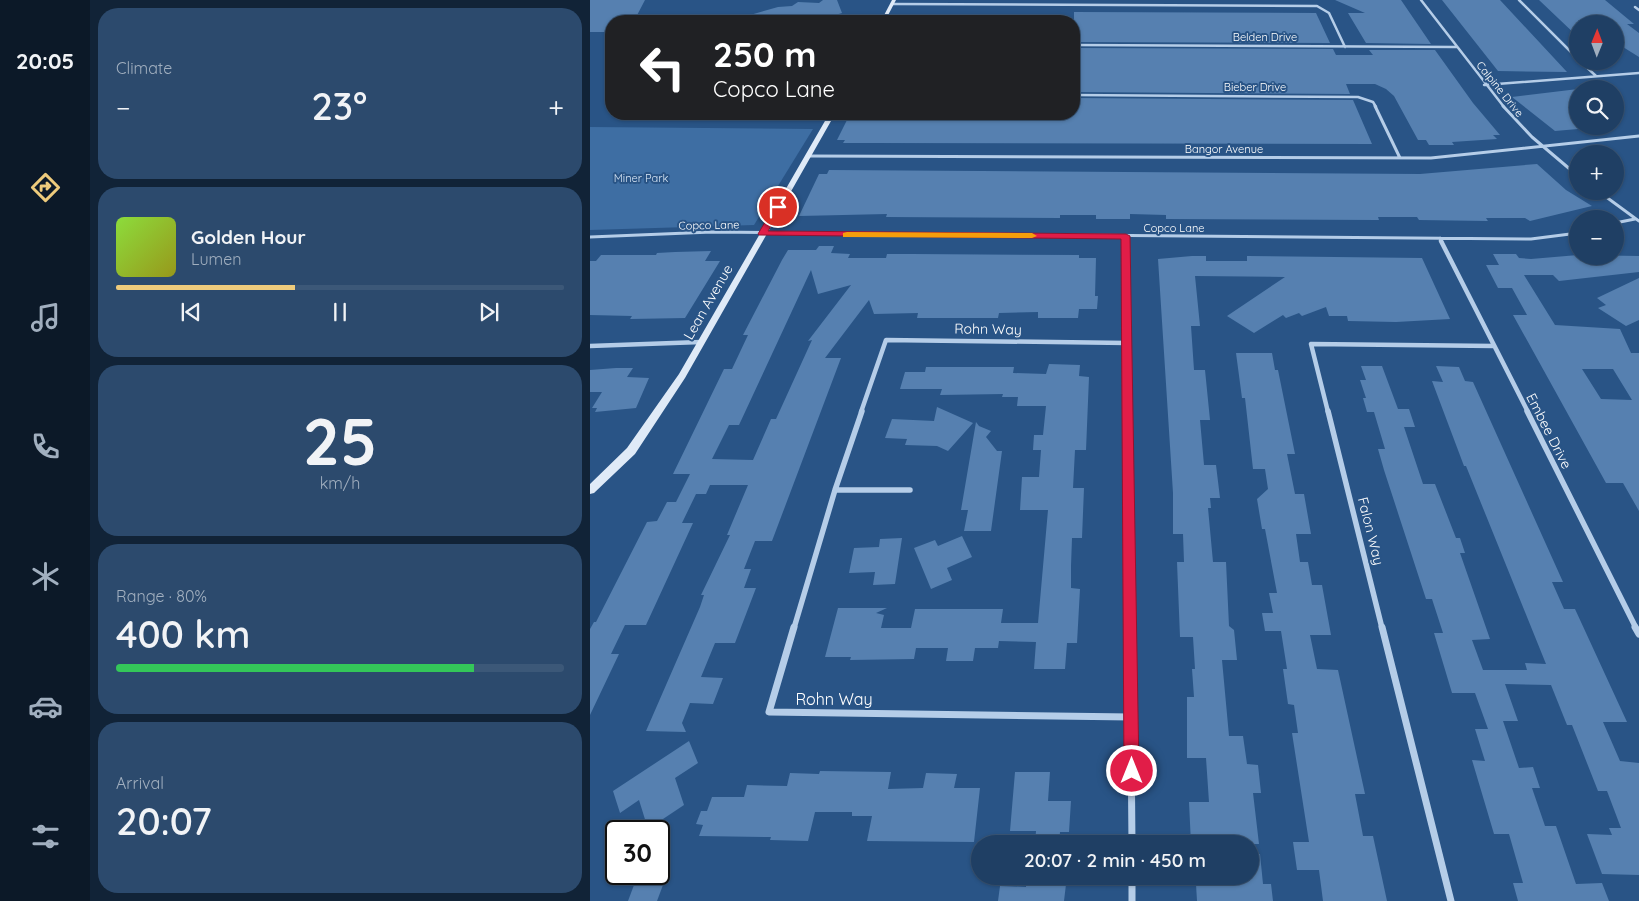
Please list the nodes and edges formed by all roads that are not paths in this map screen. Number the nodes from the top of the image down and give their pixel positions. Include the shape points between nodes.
1 (1421, 0) edge
2 (1519, 0) edge
3 (893, 2) edge
4 (1635, 7) dead end
5 (1639, 10) edge
6 (886, 15) edge
7 (1080, 45) edge
8 (1456, 46) junction
9 (1345, 47) junction
10 (1569, 50) edge
11 (1589, 70) edge
12 (1639, 72) edge
13 (1596, 77) junction
14 (1484, 85) junction
15 (1080, 95) edge
16 (829, 120) edge
17 (1639, 136) edge
18 (1540, 146) junction
19 (808, 156) junction
20 (1400, 158) junction
21 (1569, 169) edge
22 (1610, 200) edge
23 (1637, 220) edge
24 (1624, 222) edge
25 (762, 234) junction
26 (1569, 234) edge
27 (1126, 236) junction
28 (590, 237) edge
29 (1440, 238) junction
30 (701, 342) junction
31 (1127, 343) junction
32 (590, 346) edge
33 (1494, 346) junction
34 (590, 490) edge
35 (835, 490) junction
36 (910, 490) dead end
37 (1639, 634) edge
38 (1131, 717) junction
39 (1132, 835) edge
40 (1132, 885) edge
41 (1132, 901) edge
42 (1451, 901) edge

1 - 8 street, Calpine Drive
2 - 10 street
3 - 6 street
3 - 9 street via 1318,6 1329,13
4 - 5 street
7 - 9 street, Belden Drive
8 - 9 street, Belden Drive
8 - 14 street, Calpine Drive
11 - 13 street
12 - 13 street
13 - 14 street
14 - 18 street, Calpine Drive
15 - 20 street, Bieber Drive via 1358,97 1373,102
16 - 19 street, Lean Avenue
17 - 18 street, Bangor Avenue
18 - 20 street, Bangor Avenue via 1431,158
18 - 21 street, Calpine Drive
19 - 20 street, Bangor Avenue
19 - 25 street, Lean Avenue
22 - 23 street
23 - 24 street
25 - 27 street, Copco Lane
25 - 28 street, Copco Lane via 712,232
25 - 30 street, Lean Avenue
26 - 29 street, Copco Lane via 1531,239
27 - 29 street, Copco Lane
27 - 31 street
29 - 33 street, Embee Drive
30 - 32 street
30 - 34 street, Lean Avenue via 631,451
31 - 35 street, Rohn Way via 886,340
31 - 38 street
33 - 37 street, Embee Drive
33 - 42 street, Falon Way via 1311,344
35 - 36 street
35 - 38 street, Rohn Way via 768,712
38 - 39 street
40 - 41 street

